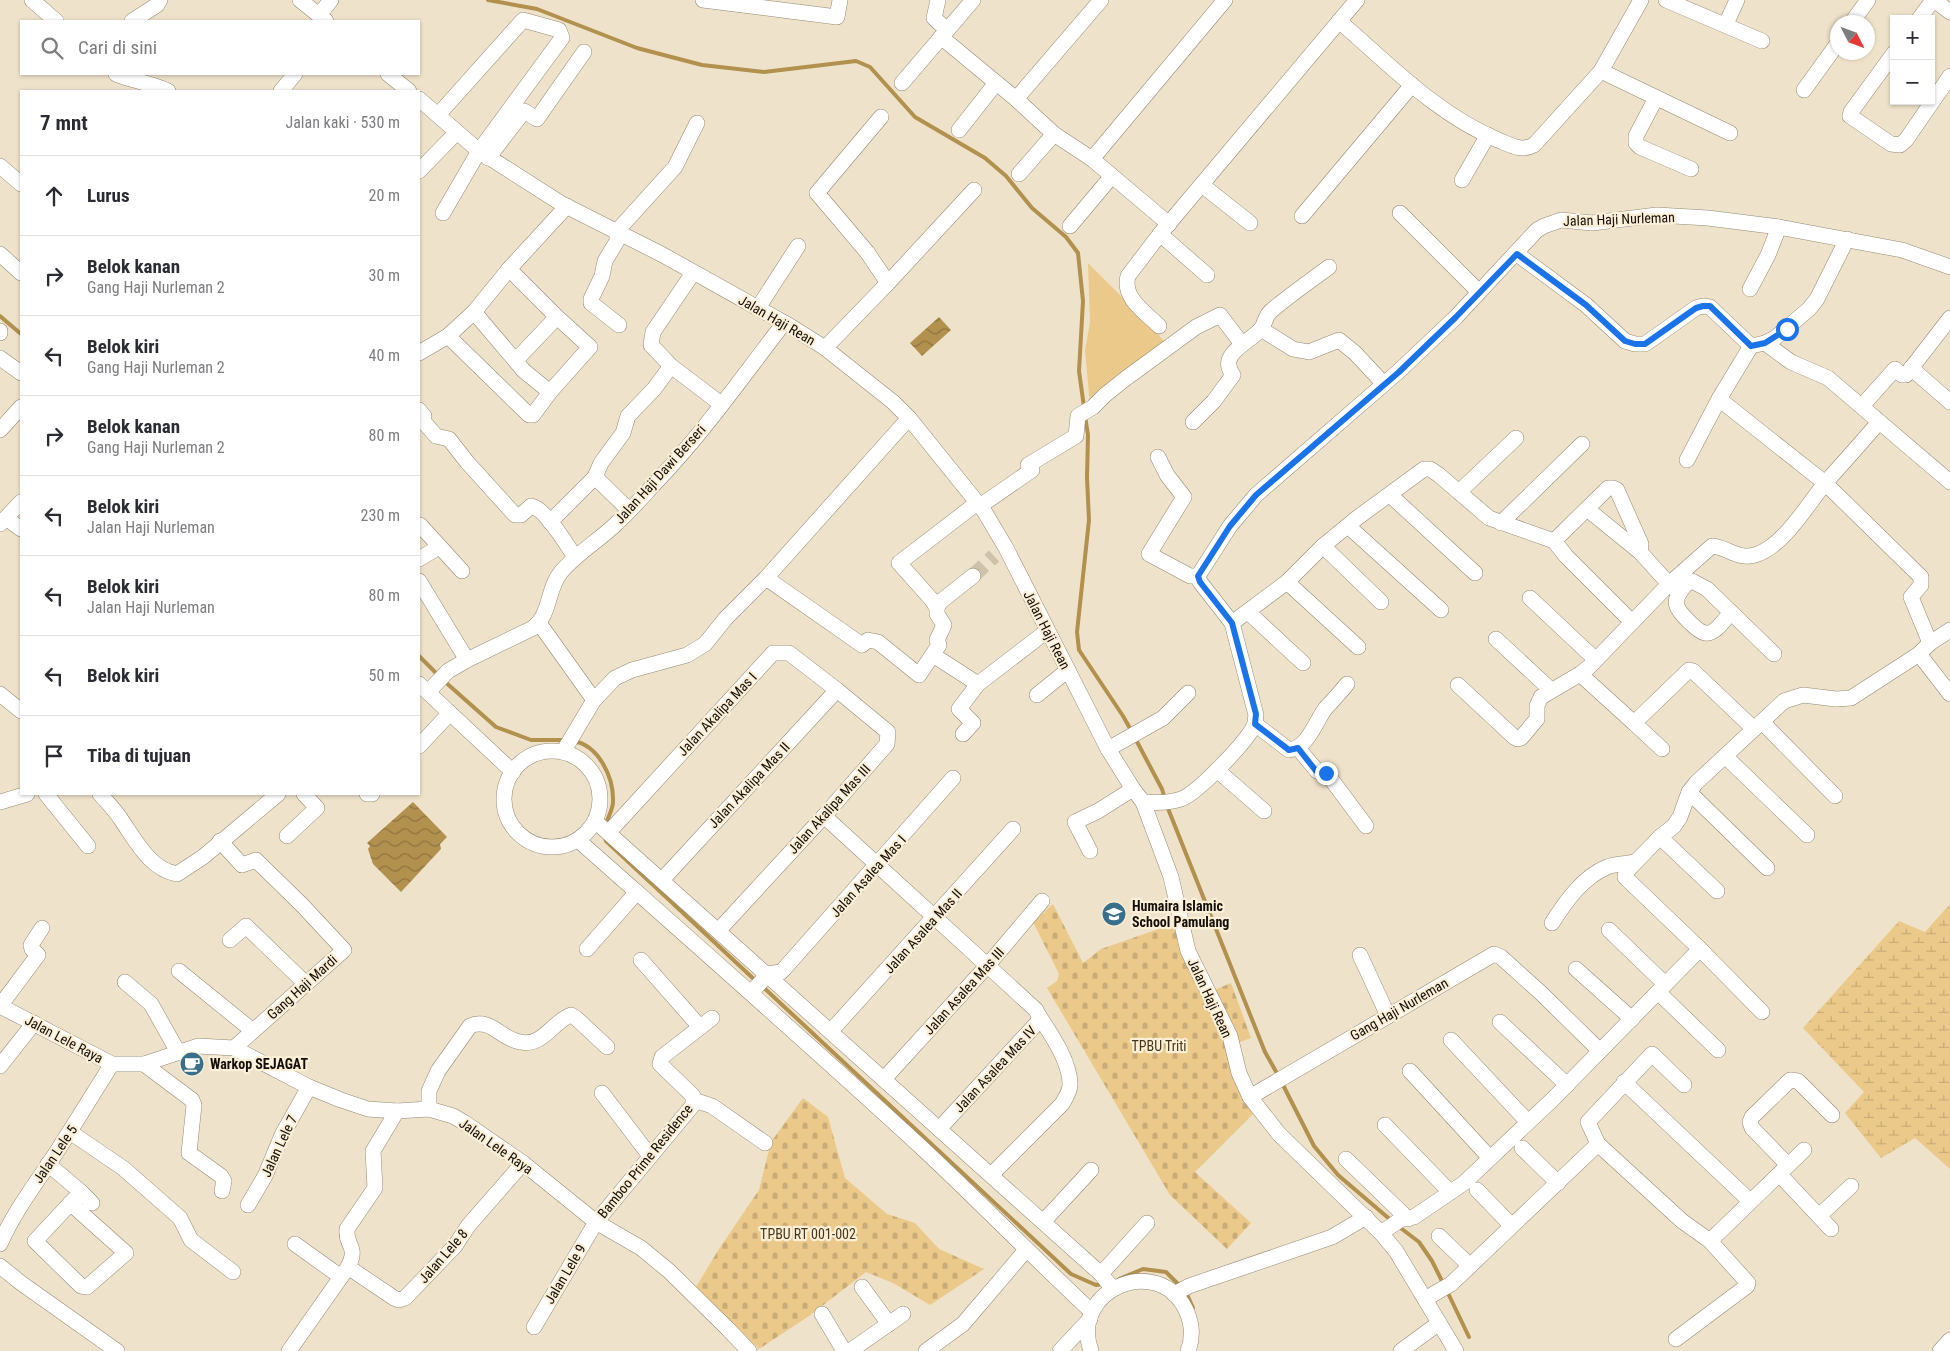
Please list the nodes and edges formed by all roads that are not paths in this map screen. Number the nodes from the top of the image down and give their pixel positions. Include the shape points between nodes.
1 (32, 0) edge
2 (160, 0) edge
3 (300, 0) edge
4 (332, 0) edge
5 (703, 0) edge
6 (840, 0) edge
7 (938, 0) edge
8 (973, 0) edge
9 (1100, 0) edge
10 (1225, 0) edge
11 (1357, 0) edge
12 (1641, 0) edge
13 (1666, 0) edge
14 (1737, 0) edge
15 (1868, 0) edge
16 (1933, 0) edge
17 (728, 2) edge
18 (1950, 12) edge
19 (1857, 15) edge
20 (1922, 15) edge
21 (322, 18) edge
22 (55, 20) edge
23 (134, 20) edge
24 (1339, 21) junction
25 (1726, 24) junction
26 (944, 33) junction
27 (1762, 41) dead end
28 (584, 52) dead end
29 (1830, 54) edge
30 (1890, 58) edge
31 (1601, 71) junction
32 (118, 75) edge
33 (294, 75) edge
34 (389, 75) edge
35 (1950, 76) edge
36 (902, 84) dead end
37 (996, 84) junction
38 (1412, 85) junction
39 (166, 90) edge
40 (282, 90) edge
41 (408, 90) edge
42 (1804, 90) dead end
43 (1656, 98) junction
44 (1016, 99) junction
45 (420, 100) edge
46 (438, 116) junction
47 (881, 117) dead end
48 (697, 123) dead end
49 (959, 130) dead end
50 (457, 132) junction
51 (1730, 133) dead end
52 (1054, 134) junction
53 (1488, 135) junction
54 (483, 154) junction
55 (1092, 159) junction
56 (0, 166) edge
57 (1691, 169) dead end
58 (420, 170) edge
59 (1020, 174) dead end
60 (1112, 176) junction
61 (1462, 180) dead end
62 (20, 183) edge
63 (1202, 185) junction
64 (974, 190) dead end
65 (567, 206) junction
66 (443, 213) dead end
67 (1400, 213) dead end
68 (1302, 216) dead end
69 (1250, 223) dead end
70 (1070, 226) dead end
71 (1779, 227) junction
72 (1165, 229) junction
73 (617, 231) junction
74 (1847, 239) junction
75 (798, 246) dead end
76 (0, 254) edge
77 (1517, 254) junction
78 (1329, 267) dead end
79 (1950, 267) edge
80 (509, 269) junction
81 (20, 272) edge
82 (693, 273) junction
83 (1207, 275) dead end
84 (888, 283) junction
85 (1750, 289) dead end
86 (1479, 292) junction
87 (758, 308) junction
88 (474, 312) junction
89 (557, 316) junction
90 (1950, 318) edge
91 (784, 323) junction
92 (619, 325) dead end
93 (1159, 326) dead end
94 (1261, 329) junction
95 (448, 336) junction
96 (1242, 344) junction
97 (1758, 345) junction
98 (825, 348) junction
99 (420, 353) edge
100 (0, 358) edge
101 (516, 360) junction
102 (671, 366) junction
103 (1911, 368) junction
104 (20, 372) edge
105 (1384, 384) junction
106 (550, 392) junction
107 (1718, 399) junction
108 (1950, 402) edge
109 (721, 404) junction
110 (1862, 406) junction
111 (20, 408) edge
112 (420, 411) edge
113 (909, 418) junction
114 (1193, 422) dead end
115 (1879, 422) junction
116 (0, 430) edge
117 (1516, 438) dead end
118 (1582, 444) dead end
119 (1158, 456) dead end
120 (1687, 460) dead end
121 (595, 477) junction
122 (1950, 482) edge
123 (1825, 483) junction
124 (1459, 492) junction
125 (1390, 495) junction
126 (20, 503) edge
127 (979, 505) junction
128 (1587, 509) junction
129 (629, 510) junction
130 (3, 521) edge
131 (550, 522) junction
132 (1501, 523) junction
133 (420, 525) edge
134 (1348, 526) junction
135 (20, 529) edge
136 (1554, 541) junction
137 (439, 546) junction
138 (1323, 546) junction
139 (1640, 552) junction
140 (575, 557) junction
141 (420, 558) edge
142 (462, 571) dead end
143 (1475, 573) dead end
144 (973, 576) tunnel mouth
145 (1198, 576) junction
146 (766, 578) junction
147 (1287, 582) junction
148 (420, 583) edge
149 (1675, 588) junction
150 (1530, 598) dead end
151 (1380, 602) dead end
152 (937, 608) junction
153 (1442, 610) dead end
154 (1248, 612) junction
155 (1731, 612) junction
156 (1632, 622) junction
157 (1232, 623) junction
158 (539, 624) junction
159 (1950, 630) edge
160 (1047, 631) junction
161 (1496, 639) dead end
162 (1930, 643) junction
163 (1358, 647) dead end
164 (1774, 654) dead end
165 (1918, 654) junction
166 (933, 656) junction
167 (467, 660) junction
168 (1596, 660) junction
169 (1304, 663) dead end
170 (1068, 670) junction
171 (1580, 674) junction
172 (978, 684) junction
173 (1347, 684) dead end
174 (1458, 685) dead end
175 (428, 686) edge
176 (837, 690) junction
177 (1551, 690) junction
178 (1188, 693) dead end
179 (0, 694) edge
180 (1950, 694) edge
181 (1037, 695) dead end
182 (594, 700) junction
183 (20, 709) edge
184 (450, 713) junction
185 (1634, 723) junction
186 (1255, 724) junction
187 (1758, 726) junction
188 (963, 734) dead end
189 (420, 745) edge
190 (566, 746) junction
191 (1298, 748) junction
192 (1108, 749) junction
193 (1662, 749) dead end
194 (1726, 757) junction
195 (1217, 770) junction
196 (513, 772) junction
197 (953, 778) dead end
198 (1132, 789) junction
199 (1689, 792) junction
200 (24, 795) edge
201 (47, 795) edge
202 (101, 795) edge
203 (277, 795) edge
204 (305, 795) edge
205 (1835, 796) dead end
206 (0, 802) edge
207 (1150, 802) junction
208 (1264, 811) dead end
209 (824, 816) junction
210 (595, 821) junction
211 (1366, 826) dead end
212 (1013, 830) dead end
213 (609, 832) junction
214 (287, 836) dead end
215 (1807, 836) dead end
216 (1660, 837) junction
217 (578, 840) junction
218 (220, 841) junction
219 (88, 846) dead end
220 (1090, 851) dead end
221 (1634, 862) junction
222 (877, 866) junction
223 (1767, 868) dead end
224 (662, 880) junction
225 (1717, 891) dead end
226 (637, 892) junction
227 (1042, 901) dead end
228 (935, 918) junction
229 (1552, 923) dead end
230 (42, 928) dead end
231 (1608, 930) dead end
232 (718, 931) junction
233 (230, 940) dead end
234 (587, 949) dead end
235 (1700, 949) junction
236 (1360, 955) dead end
237 (641, 960) dead end
238 (987, 966) junction
239 (1576, 969) dead end
240 (179, 971) dead end
241 (776, 977) junction
242 (125, 982) dead end
243 (306, 984) junction
244 (1662, 988) junction
245 (757, 998) junction
246 (0, 1006) edge
247 (1762, 1012) dead end
248 (1038, 1016) junction
249 (1388, 1016) junction
250 (1632, 1019) junction
251 (1500, 1022) dead end
252 (34, 1023) junction
253 (253, 1031) junction
254 (831, 1031) junction
255 (1452, 1040) dead end
256 (607, 1047) dead end
257 (234, 1048) junction
258 (1718, 1050) dead end
259 (1600, 1051) junction
260 (178, 1052) junction
261 (112, 1064) junction
262 (144, 1064) junction
263 (0, 1066) edge
264 (1410, 1071) dead end
265 (884, 1079) junction
266 (1624, 1082) junction
267 (1684, 1084) dead end
268 (1567, 1085) junction
269 (309, 1087) junction
270 (602, 1093) dead end
271 (1250, 1097) junction
272 (694, 1100) junction
273 (429, 1110) junction
274 (397, 1111) junction
275 (1832, 1114) dead end
276 (1528, 1122) junction
277 (1385, 1125) dead end
278 (939, 1129) junction
279 (70, 1132) junction
280 (765, 1143) dead end
281 (1598, 1144) junction
282 (1522, 1148) dead end
283 (1804, 1150) dead end
284 (650, 1156) junction
285 (1490, 1158) junction
286 (1346, 1160) dead end
287 (523, 1163) junction
288 (48, 1164) junction
289 (1091, 1170) dead end
290 (1784, 1170) junction
291 (992, 1175) junction
292 (1558, 1183) junction
293 (1851, 1186) dead end
294 (1477, 1190) dead end
295 (222, 1191) dead end
296 (1450, 1192) junction
297 (76, 1197) junction
298 (1750, 1201) junction
299 (92, 1203) dead end
300 (248, 1205) dead end
301 (1818, 1216) junction
302 (1366, 1218) junction
303 (596, 1222) junction
304 (1042, 1222) junction
305 (1147, 1223) dead end
306 (1394, 1225) junction
307 (1511, 1225) junction
308 (1831, 1229) dead end
309 (1439, 1236) dead end
310 (1710, 1242) junction
311 (0, 1244) edge
312 (295, 1244) dead end
313 (1026, 1250) junction
314 (0, 1266) edge
315 (1470, 1266) junction
316 (233, 1272) dead end
317 (345, 1272) junction
318 (1107, 1281) junction
319 (862, 1287) dead end
320 (1174, 1294) junction
321 (1425, 1299) junction
322 (822, 1314) dead end
323 (903, 1314) dead end
324 (1091, 1315) junction
325 (1439, 1323) junction
326 (889, 1324) junction
327 (534, 1327) dead end
328 (1676, 1339) dead end
329 (1950, 1340) edge
330 (117, 1351) edge
331 (290, 1351) edge
332 (749, 1351) edge
333 (844, 1351) edge
334 (850, 1351) edge
335 (926, 1351) edge
336 (1060, 1351) edge
337 (1091, 1351) edge
338 (1188, 1351) edge
339 (1401, 1351) edge
340 (1456, 1351) edge
341 (1940, 1351) edge

1 - 22 street
2 - 23 street
3 - 21 street
4 - 21 street
5 - 17 street
6 - 17 street via 837,17
7 - 26 street via 934,18
8 - 26 street
9 - 44 street
10 - 55 street
11 - 24 street
12 - 31 street
13 - 25 street
14 - 25 street
15 - 19 street
16 - 18 street
16 - 20 street
24 - 38 street
24 - 63 street
25 - 27 street
26 - 36 street
26 - 37 street
28 - 54 street via 537,119 524,111
29 - 42 street
30 - 35 street via 1851,112 1852,118 1892,144 1900,145 1906,140
31 - 43 street
31 - 53 street via 1534,145 1521,149
32 - 39 street
33 - 40 street
34 - 41 street
37 - 44 street
37 - 49 street
38 - 53 street via 1445,111
38 - 68 street
43 - 51 street
43 - 57 street via 1636,136 1636,143
44 - 52 street
45 - 46 street, Jalan Haji Rean
46 - 50 street, Jalan Haji Rean
46 - 54 street via 523,20 559,30 562,38
47 - 84 street via 817,193 867,252
48 - 73 street via 674,167
50 - 54 street, Jalan Haji Rean
50 - 58 street
52 - 55 street
52 - 59 street
53 - 61 street
54 - 65 street, Jalan Haji Rean
54 - 66 street
55 - 60 street
56 - 62 street
60 - 70 street
60 - 72 street
63 - 69 street
63 - 72 street
64 - 84 street
65 - 73 street, Jalan Haji Rean
65 - 80 street
67 - 86 street
71 - 74 street, Jalan Haji Nurleman
71 - 77 street, Jalan Haji Nurleman via 1657,215 1592,223 1561,220 1537,230
71 - 85 street
72 - 83 street
72 - 93 street via 1126,283 1129,297
73 - 82 street, Jalan Haji Rean
73 - 92 street via 617,241 590,299
74 - 79 street, Jalan Haji Nurleman via 1902,250
74 - 97 street via 1817,299 1797,321 1775,338
75 - 87 street
76 - 81 street
77 - 86 street, Jalan Haji Nurleman
77 - 97 street via 1586,305 1625,341 1645,344 1684,316 1703,306 1710,306
78 - 94 street via 1268,314
80 - 88 street
80 - 89 street
82 - 87 street, Jalan Haji Rean
82 - 102 street via 651,338 651,345
84 - 98 street
86 - 105 street, Jalan Haji Nurleman
87 - 91 street, Jalan Haji Rean
88 - 95 street
88 - 101 street
89 - 101 street
89 - 106 street via 590,347
90 - 103 street
91 - 98 street, Jalan Haji Rean
91 - 109 street, Jalan Haji Dawi Berseri
94 - 96 street
94 - 105 street via 1293,350 1310,352 1339,340
95 - 99 street
95 - 106 street via 531,416
96 - 114 street via 1228,359 1228,369 1233,376
96 - 127 street via 1222,316 1217,315 1196,327 1083,413 1076,436 1028,465 1032,470
97 - 107 street
97 - 110 street via 1828,378
98 - 113 street, Jalan Haji Rean
100 - 104 street
101 - 106 street via 524,371
102 - 109 street
102 - 121 street via 628,416 623,433
103 - 108 street
103 - 110 street via 1904,376 1895,369
105 - 145 street, Jalan Haji Nurleman via 1256,495 1230,526
107 - 120 street
107 - 123 street
109 - 129 street, Jalan Haji Dawi Berseri via 670,467
110 - 115 street
111 - 116 street
112 - 131 street via 423,421 436,436 448,439 515,515 521,515 534,506
113 - 127 street, Jalan Haji Rean
113 - 146 street
115 - 122 street
115 - 123 street
117 - 124 street
118 - 132 street
119 - 145 street via 1167,475 1184,497 1149,554 1190,576
121 - 129 street
121 - 131 street
123 - 149 street via 1785,533 1765,551 1753,556 1734,554 1712,546
123 - 162 street via 1921,577 1921,585 1911,597
124 - 125 street via 1435,472 1424,469
124 - 132 street via 1489,518
125 - 134 street
125 - 143 street
126 - 130 street
127 - 152 street via 899,563
127 - 160 street, Jalan Haji Rean via 1000,552
128 - 136 street
128 - 139 street
128 - 139 street via 1608,488 1617,490 1641,544
129 - 140 street, Jalan Haji Dawi Berseri
130 - 135 street
131 - 140 street
132 - 136 street
133 - 137 street
134 - 138 street
134 - 153 street
136 - 156 street
137 - 141 street
137 - 142 street
138 - 147 street
138 - 151 street
139 - 149 street
140 - 158 street, Jalan Haji Dawi Berseri via 551,590
144 - 152 street
145 - 157 street
146 - 166 street via 862,645 868,640 878,642 919,675
146 - 182 street via 705,644 688,654 621,674
147 - 154 street
147 - 163 street
148 - 167 street
149 - 155 street via 1696,581
149 - 155 street via 1677,607 1698,630 1711,632
149 - 156 street
150 - 168 street
152 - 166 street via 944,625
154 - 157 street
154 - 169 street
155 - 164 street
156 - 168 street
157 - 186 street via 1256,714
158 - 167 street
158 - 182 street
159 - 162 street
160 - 170 street, Jalan Haji Rean
160 - 172 street
161 - 177 street
162 - 165 street
165 - 180 street
165 - 187 street via 1851,698 1803,695 1784,701
166 - 172 street
167 - 175 street
168 - 171 street
170 - 181 street
170 - 192 street, Jalan Haji Rean
171 - 177 street
171 - 185 street
172 - 188 street via 959,709 973,723
173 - 191 street
174 - 177 street via 1518,739 1536,719 1541,697
175 - 184 street
176 - 209 street, Jalan Akalipa Mas III via 888,732 889,738
176 - 213 street, Jalan Akalipa Mas I via 789,653 773,653
176 - 224 street, Jalan Akalipa Mas II
178 - 192 street via 1163,718
179 - 183 street
182 - 190 street
184 - 189 street
184 - 196 street
185 - 187 street via 1689,670
185 - 193 street
186 - 191 street via 1289,750
186 - 195 street
187 - 194 street
187 - 205 street
190 - 196 street via 526,759
190 - 210 street via 591,771 598,786 600,804
191 - 211 street via 1316,771 1328,775
192 - 198 street, Jalan Haji Rean
194 - 199 street
194 - 215 street
195 - 207 street via 1183,798
195 - 208 street
196 - 217 street via 505,789 505,808 511,825 524,839 541,846 560,847
197 - 222 street, Jalan Asalea Mas I
198 - 207 street, Jalan Haji Rean
198 - 220 street via 1074,822
199 - 216 street via 1680,818
199 - 223 street
200 - 206 street
201 - 219 street
202 - 218 street via 119,815 142,851 172,873 177,874
203 - 218 street
204 - 214 street via 317,808
207 - 271 street, Jalan Haji Rean via 1188,951 1230,1036 1239,1073
209 - 222 street, Jalan Asalea Mas IV
209 - 232 street, Jalan Akalipa Mas III
210 - 213 street
210 - 217 street
212 - 228 street, Jalan Asalea Mas II
213 - 224 street
216 - 221 street
216 - 225 street
217 - 226 street
218 - 243 street, Gang Haji Mardi via 242,865 256,860 344,950
221 - 229 street via 1608,867 1587,880
221 - 235 street via 1625,877
222 - 228 street, Jalan Asalea Mas IV
222 - 241 street, Jalan Asalea Mas I
224 - 232 street
226 - 234 street
226 - 245 street
227 - 238 street, Jalan Asalea Mas III
228 - 238 street, Jalan Asalea Mas IV
228 - 254 street, Jalan Asalea Mas II
230 - 246 street via 31,945 38,955
231 - 244 street
232 - 241 street
233 - 243 street via 246,926
235 - 244 street
235 - 247 street
236 - 249 street
237 - 272 street, Bamboo Prime Residence via 706,1023 662,1057 660,1064
238 - 248 street, Jalan Asalea Mas IV via 1036,1010
238 - 265 street, Jalan Asalea Mas III
239 - 250 street
240 - 253 street
241 - 245 street, Jalan Asalea Mas I
241 - 254 street
242 - 260 street via 151,1004
243 - 253 street, Gang Haji Mardi
244 - 250 street
244 - 258 street
245 - 313 street via 922,1149
246 - 252 street, Jalan Lele Raya
248 - 278 street, Jalan Asalea Mas IV via 1038,1022
248 - 291 street via 1058,1046 1070,1086 1068,1094
249 - 259 street, Gang Haji Nurleman via 1494,954 1542,994
249 - 271 street, Gang Haji Nurleman
250 - 259 street
251 - 268 street
252 - 261 street, Jalan Lele Raya
252 - 263 street
253 - 257 street, Gang Haji Mardi
254 - 265 street
255 - 276 street
256 - 273 street via 570,1016 542,1038 522,1043 484,1023 477,1023 470,1026 438,1071 428,1091
257 - 260 street, Jalan Lele Raya via 198,1046
257 - 269 street, Jalan Lele Raya
259 - 268 street
260 - 262 street, Jalan Lele Raya
261 - 262 street, Jalan Lele Raya
261 - 279 street, Jalan Lele 5
262 - 295 street via 192,1100 189,1153 221,1176 224,1181
264 - 285 street
265 - 278 street
266 - 267 street via 1652,1054
266 - 281 street via 1588,1122
266 - 298 street
268 - 276 street
269 - 274 street, Jalan Lele Raya via 368,1109
269 - 300 street, Jalan Lele 7
270 - 284 street
271 - 302 street, Jalan Haji Rean via 1279,1134
272 - 280 street via 712,1106
272 - 284 street, Bamboo Prime Residence
273 - 274 street, Jalan Lele Raya
273 - 287 street, Jalan Lele Raya via 465,1122
274 - 317 street via 373,1151 375,1188 347,1229 346,1236 354,1257
275 - 290 street via 1798,1081 1790,1080 1752,1117 1752,1128
276 - 285 street
277 - 296 street
278 - 291 street
279 - 288 street, Jalan Lele 5
279 - 316 street via 123,1168 180,1218 191,1240
281 - 292 street
281 - 310 street via 1682,1221
282 - 292 street
283 - 290 street
284 - 303 street, Bamboo Prime Residence
285 - 296 street
286 - 306 street
287 - 303 street, Jalan Lele Raya
287 - 317 street, Jalan Lele 8 via 468,1226 455,1246 405,1298 394,1298
288 - 297 street
288 - 311 street, Jalan Lele 5 via 22,1200
289 - 304 street
290 - 298 street
290 - 301 street
291 - 304 street
292 - 307 street
293 - 301 street
294 - 307 street
296 - 306 street
297 - 297 street via 126,1253 87,1287 81,1286 34,1241
297 - 299 street
298 - 310 street
301 - 308 street
302 - 306 street, Jalan Haji Rean
302 - 320 street via 1332,1237
303 - 327 street, Jalan Lele 9
303 - 332 street, Jalan Lele Raya via 641,1248 669,1271
304 - 318 street
305 - 318 street
306 - 321 street, Jalan Haji Rean via 1396,1251
307 - 315 street
309 - 315 street
310 - 328 street via 1746,1280 1747,1286
312 - 317 street, Jalan Lele 8
313 - 324 street
313 - 335 street via 964,1324
314 - 330 street
315 - 321 street via 1445,1288
317 - 331 street
318 - 320 street via 1150,1282
318 - 324 street
319 - 326 street
320 - 338 street via 1189,1317 1192,1331
321 - 325 street, Jalan Haji Rean
322 - 333 street
323 - 326 street
324 - 336 street
324 - 337 street via 1088,1332
325 - 339 street
325 - 340 street, Jalan Haji Rean
326 - 334 street
329 - 341 street

